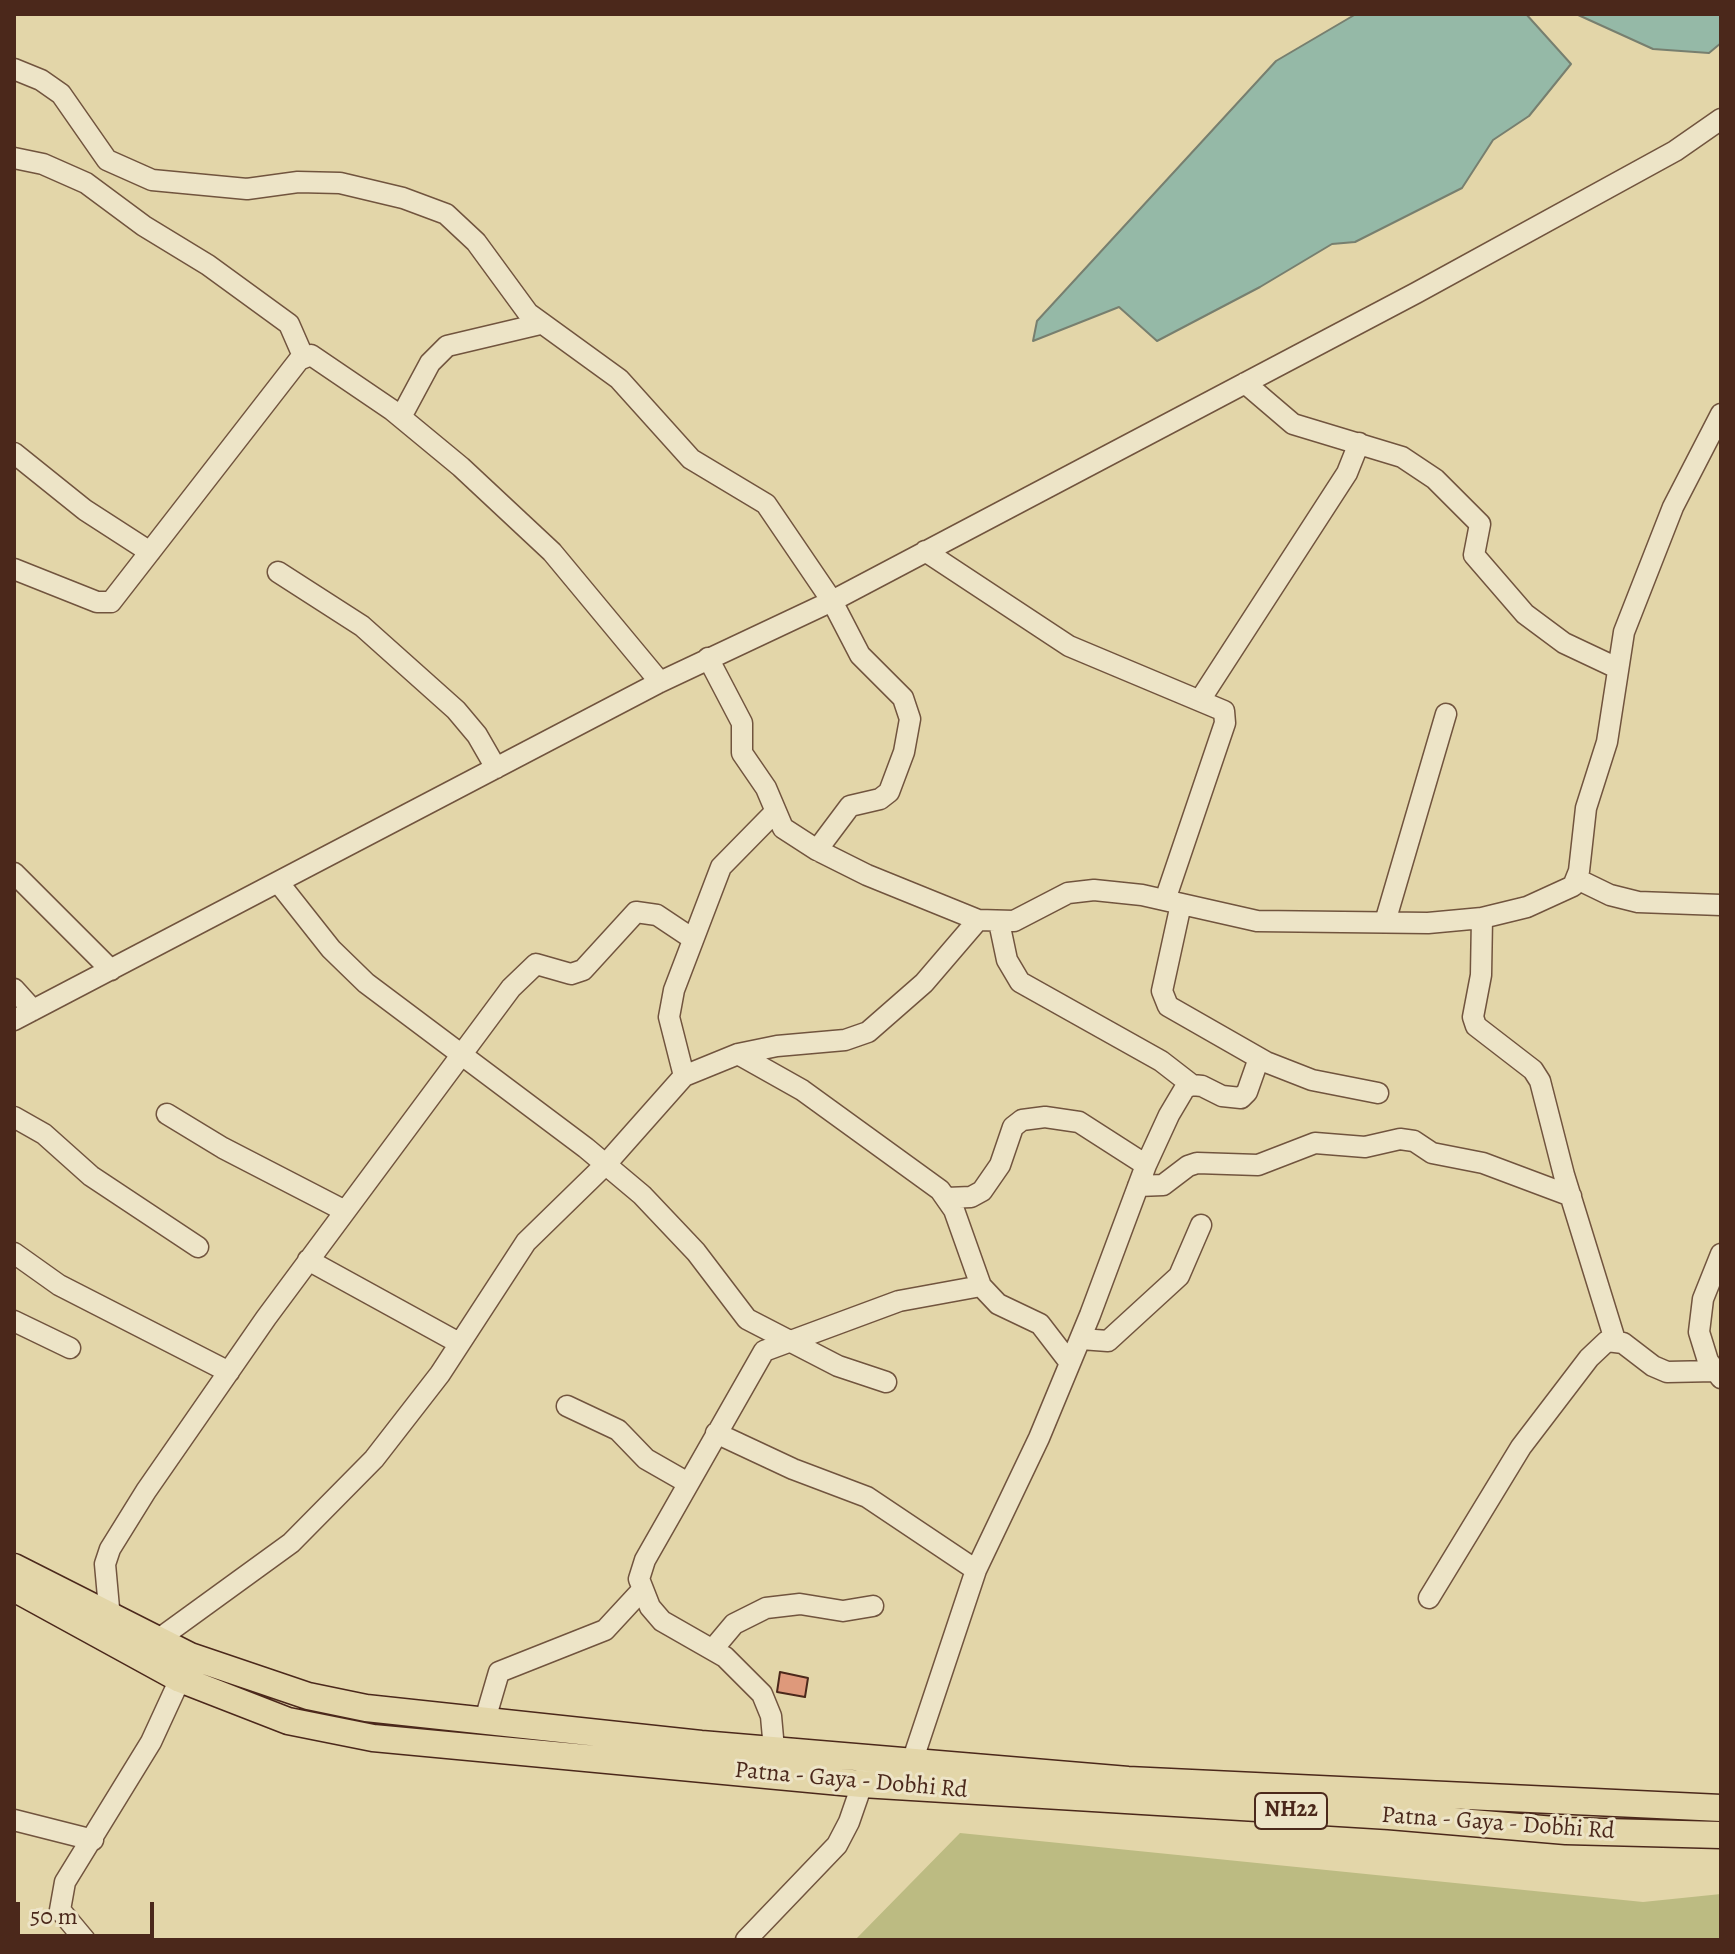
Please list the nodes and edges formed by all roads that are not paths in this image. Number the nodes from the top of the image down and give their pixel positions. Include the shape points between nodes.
1 (14, 69) edge
2 (1721, 119) edge
3 (14, 158) edge
4 (540, 324) junction
5 (303, 356) junction
6 (1245, 383) junction
7 (401, 417) junction
8 (1717, 427) edge
9 (1359, 443) junction
10 (14, 453) edge
11 (925, 551) junction
12 (150, 552) junction
13 (14, 569) edge
14 (278, 572) dead end
15 (832, 601) junction
16 (708, 658) junction
17 (1617, 668) junction
18 (660, 682) junction
19 (1200, 700) junction
20 (1446, 714) dead end
21 (496, 768) junction
22 (774, 813) junction
23 (817, 850) junction
24 (14, 873) edge
25 (1577, 879) junction
26 (278, 882) junction
27 (1173, 902) junction
28 (1721, 905) edge
29 (1482, 918) junction
30 (978, 920) junction
31 (999, 922) junction
32 (1385, 922) junction
33 (693, 939) junction
34 (111, 970) junction
35 (14, 989) edge
36 (33, 1010) junction
37 (14, 1020) edge
38 (738, 1054) junction
39 (461, 1056) junction
40 (1259, 1058) junction
41 (684, 1076) junction
42 (1192, 1085) junction
43 (1378, 1093) dead end
44 (167, 1114) dead end
45 (14, 1117) edge
46 (606, 1164) junction
47 (1146, 1165) junction
48 (1138, 1186) junction
49 (1571, 1196) junction
50 (947, 1198) junction
51 (345, 1211) junction
52 (1201, 1225) dead end
53 (198, 1247) dead end
54 (14, 1253) edge
55 (1721, 1254) edge
56 (308, 1260) junction
57 (981, 1286) junction
58 (14, 1321) edge
59 (1081, 1339) junction
60 (1615, 1340) junction
61 (459, 1343) junction
62 (790, 1343) junction
63 (70, 1348) dead end
64 (1070, 1363) junction
65 (229, 1372) junction
66 (1718, 1374) edge
67 (886, 1382) dead end
68 (567, 1406) dead end
69 (716, 1433) junction
70 (688, 1483) junction
71 (14, 1567) edge
72 (976, 1570) junction
73 (14, 1588) edge
74 (642, 1590) junction
75 (1429, 1598) dead end
76 (873, 1606) dead end
77 (110, 1619) junction
78 (156, 1641) junction
79 (713, 1649) junction
80 (180, 1679) junction
81 (484, 1723) junction
82 (774, 1749) junction
83 (871, 1758) junction
84 (912, 1762) junction
85 (862, 1784) junction
86 (1721, 1808) edge
87 (14, 1820) edge
88 (1721, 1835) edge
89 (93, 1840) junction
90 (85, 1940) edge
91 (746, 1940) edge

1 - 4 street via 61,94 107,160 152,180 247,189 340,183 446,214 476,242 515,299
2 - 6 street via 1661,159
3 - 5 street via 86,183 220,272 289,324
4 - 7 street via 447,346 430,363
4 - 15 street via 619,379 691,459 766,504
5 - 7 street via 319,358
5 - 12 street
6 - 9 street via 1293,424
6 - 11 street
7 - 18 street via 552,552
8 - 17 street via 1643,577
9 - 17 street via 1402,457 1435,479 1480,524 1474,555 1525,614 1564,643
9 - 19 street via 1347,473
10 - 12 street
11 - 15 street
11 - 19 street via 1069,646
12 - 13 street via 107,603
14 - 21 street via 362,626 467,723
15 - 16 street
15 - 23 street via 860,655 903,698 911,728 889,792 850,806
16 - 18 street
16 - 22 street via 742,723 742,753 766,788
17 - 25 street via 1607,742 1586,808
18 - 21 street
19 - 27 street via 1226,716
20 - 32 street
21 - 26 street
22 - 23 street via 783,828
22 - 33 street via 721,867
23 - 30 street
24 - 34 street
25 - 28 street via 1638,902
25 - 29 street via 1568,890
26 - 34 street
26 - 39 street via 348,967
27 - 31 street via 1079,890 1014,921
27 - 32 street via 1257,921
27 - 40 street via 1164,1001
29 - 32 street
29 - 49 street via 1481,975 1473,1017 1476,1026 1540,1081
30 - 31 street
30 - 38 street via 904,1004 868,1032 845,1040
31 - 42 street via 1007,960 1020,982 1161,1061
33 - 39 street via 657,915 636,912 583,970 571,974 536,964 525,973
33 - 41 street via 669,1017
34 - 36 street
35 - 36 street
36 - 37 street
38 - 41 street
38 - 50 street via 802,1090
39 - 46 street
39 - 51 street
40 - 42 street via 1241,1098
40 - 43 street via 1312,1080
41 - 46 street
42 - 47 street via 1176,1101
44 - 51 street
45 - 53 street
46 - 61 street via 526,1242
46 - 62 street via 669,1222 737,1310
47 - 48 street
47 - 50 street via 1079,1122 1022,1120 1013,1127 1000,1165 982,1191
48 - 49 street via 1163,1185 1197,1163 1258,1165 1315,1143 1365,1147 1400,1139
48 - 59 street
49 - 60 street
50 - 57 street
51 - 56 street
52 - 59 street via 1179,1276 1108,1341
54 - 65 street via 59,1285
55 - 66 street via 1700,1316 1703,1347
56 - 61 street
56 - 65 street
57 - 62 street via 899,1301
57 - 64 street via 998,1304 1040,1324
58 - 63 street
59 - 64 street
60 - 66 street via 1667,1372
60 - 75 street via 1589,1358 1521,1447
61 - 78 street via 388,1443 325,1510 275,1556
62 - 67 street via 855,1374
62 - 69 street via 764,1351
64 - 72 street
65 - 77 street via 110,1549 105,1564
68 - 70 street via 618,1430 646,1459
69 - 70 street
69 - 72 street via 867,1497
70 - 74 street via 645,1560 639,1579
71 - 77 main road, Patna - Gaya - Dobhi Rd
72 - 84 street
73 - 80 main road, Patna - Gaya - Dobhi Rd
74 - 79 street via 662,1621
74 - 81 street via 605,1630 499,1672
76 - 79 street via 843,1611 800,1604 766,1608 734,1624
77 - 78 main road, Patna - Gaya - Dobhi Rd
78 - 81 main road, Patna - Gaya - Dobhi Rd via 308,1696
79 - 82 street via 768,1703
80 - 85 main road, Patna - Gaya - Dobhi Rd via 288,1721 373,1738
80 - 89 street via 151,1742
81 - 82 main road, Patna - Gaya - Dobhi Rd
82 - 83 main road, Patna - Gaya - Dobhi Rd
83 - 84 main road, Patna - Gaya - Dobhi Rd
83 - 85 street
84 - 86 main road, Patna - Gaya - Dobhi Rd via 1128,1780
85 - 88 main road, Patna - Gaya - Dobhi Rd / NH22 via 1566,1831
85 - 91 street via 837,1845
87 - 89 street
89 - 90 street via 61,1895 60,1910

